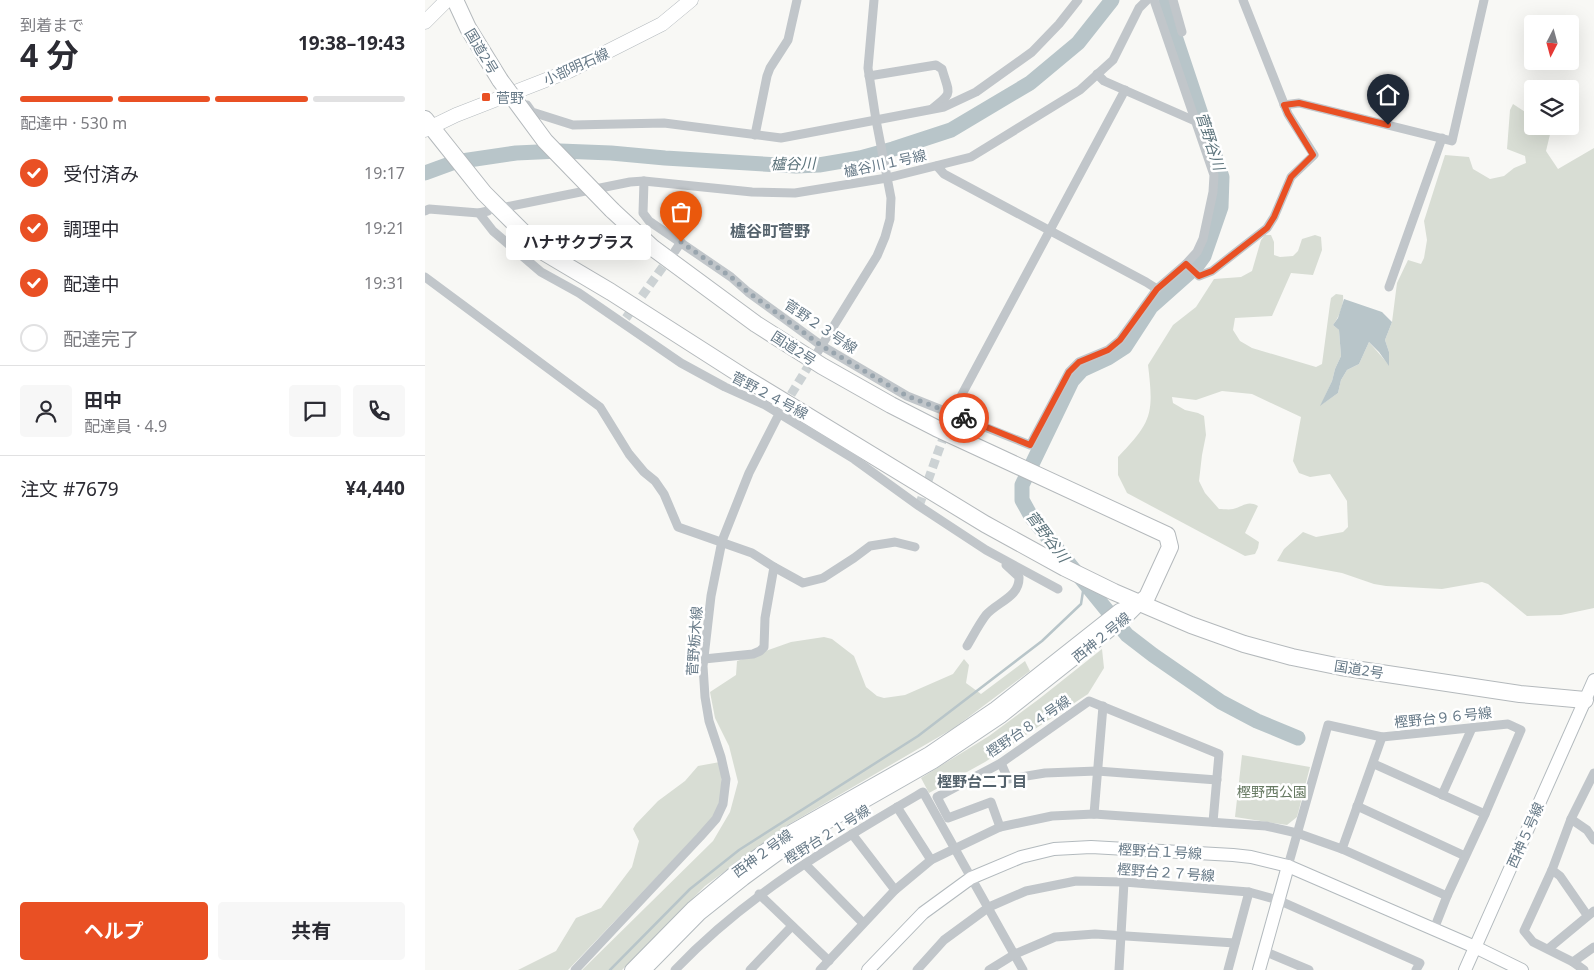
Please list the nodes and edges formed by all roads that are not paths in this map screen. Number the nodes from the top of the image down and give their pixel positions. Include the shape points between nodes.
1 (447, 0) edge
2 (455, 0) edge
3 (691, 0) edge
4 (797, 0) edge
5 (874, 0) edge
6 (1078, 0) edge
7 (1147, 0) edge
8 (1173, 0) edge
9 (1243, 0) edge
10 (1484, 0) edge
11 (425, 22) edge
12 (1182, 32) dead end
13 (1097, 74) junction
14 (869, 76) junction
15 (1125, 90) junction
16 (516, 91) junction
17 (1284, 105) junction
18 (932, 109) junction
19 (875, 120) junction
20 (1195, 121) junction
21 (427, 126) edge
22 (755, 135) junction
23 (1442, 138) junction
24 (937, 166) junction
25 (887, 178) junction
26 (644, 181) junction
27 (506, 207) dead end
28 (425, 211) edge
29 (488, 211) dead end
30 (479, 213) junction
31 (1050, 230) junction
32 (681, 242) junction
33 (675, 251) tunnel mouth
34 (1186, 264) junction
35 (425, 277) edge
36 (1389, 287) dead end
37 (1157, 289) junction
38 (819, 349) junction
39 (952, 413) junction
40 (777, 418) dead end
41 (722, 541) junction
42 (915, 547) dead end
43 (997, 556) junction
44 (774, 567) junction
45 (1058, 589) dead end
46 (1141, 602) junction
47 (1106, 627) junction
48 (967, 646) dead end
49 (704, 659) junction
50 (1594, 680) edge
51 (1590, 700) edge
52 (1103, 706) junction
53 (1472, 728) junction
54 (1382, 737) junction
55 (1001, 763) junction
56 (1373, 764) junction
57 (1097, 771) junction
58 (1594, 773) edge
59 (1217, 780) junction
60 (1443, 795) junction
61 (1357, 806) junction
62 (897, 807) junction
63 (1094, 814) junction
64 (1485, 814) junction
65 (1571, 819) junction
66 (1213, 822) junction
67 (999, 828) junction
68 (1297, 833) junction
69 (852, 834) junction
70 (1594, 840) edge
71 (955, 848) junction
72 (1342, 849) junction
73 (1465, 856) junction
74 (931, 860) junction
75 (805, 864) junction
76 (1288, 866) junction
77 (1551, 870) junction
78 (971, 878) junction
79 (1124, 882) junction
80 (895, 890) junction
81 (1249, 892) junction
82 (759, 894) junction
83 (1447, 896) junction
84 (1278, 900) junction
85 (989, 907) junction
86 (1591, 913) edge
87 (863, 923) junction
88 (792, 926) junction
89 (1434, 929) junction
90 (1122, 935) junction
91 (1235, 943) junction
92 (1475, 947) junction
93 (1594, 947) edge
94 (1548, 950) junction
95 (1264, 951) junction
96 (1015, 954) junction
97 (829, 961) junction
98 (1573, 962) junction
99 (575, 970) edge
100 (631, 970) edge
101 (645, 970) edge
102 (675, 970) edge
103 (750, 970) edge
104 (820, 970) edge
105 (868, 970) edge
106 (917, 970) edge
107 (989, 970) edge
108 (1023, 970) edge
109 (1119, 970) edge
110 (1228, 970) edge
111 (1259, 970) edge
112 (1309, 970) edge
113 (1416, 970) edge
114 (1465, 970) edge
115 (1523, 970) edge
116 (1584, 970) edge

1 - 11 main road
2 - 46 highway, 国道2号, bridge via 500,80 545,141 653,248 756,324 891,405 1167,535 1170,547 1147,597
3 - 16 main road, 小部明石線 via 662,24 569,71
4 - 22 street via 788,40 767,76
5 - 14 street
6 - 18 street via 1031,52 976,92
7 - 13 street, 櫨谷川１号線 via 1139,8 1113,60
7 - 20 street
8 - 12 street
9 - 17 street
10 - 23 street via 1452,141
13 - 15 street via 1104,81
13 - 24 street, 櫨谷川１号線 via 1079,90 971,157
14 - 18 street via 940,66 949,93
14 - 19 street
15 - 20 street
15 - 31 street
16 - 21 main road, 小部明石線
16 - 22 street via 532,112 573,125 663,123
17 - 23 street via 1299,103
17 - 34 street via 1313,155 1291,177 1267,228 1212,271 1199,276
18 - 19 street
19 - 22 street via 781,138
19 - 25 street
20 - 34 street via 1213,175 1213,192 1203,239
21 - 46 highway, 国道2号 via 484,193 542,251 977,519 1046,558
23 - 36 street
24 - 25 street, 櫨谷川１号線
24 - 31 street via 944,174
25 - 26 street, 櫨谷川１号線 via 795,193
25 - 38 street via 891,198 885,237 877,256
26 - 27 street, 櫨谷川１号線
26 - 32 street, 菅野２３号線 via 643,213 649,221
28 - 30 street
29 - 30 street
30 - 43 street, 菅野２４号線 via 493,231 541,272 624,320 681,363 765,405 854,459
31 - 37 street
31 - 39 street
32 - 33 street
32 - 38 street, 菅野２３号線 via 731,277
34 - 37 street
35 - 41 street via 600,407 629,454 664,494 678,527
37 - 39 street, 菅野２３号線 via 1120,340 1108,350 1079,362 1069,372 1030,445
38 - 39 street, 菅野２３号線 via 907,396
40 - 41 street, 菅野栃木線 via 749,473
41 - 44 street via 752,552
41 - 49 street, 菅野栃木線 via 711,596
42 - 44 street via 895,542 870,546 823,578 803,583
43 - 45 street, 菅野２４号線
43 - 48 street via 1019,577 1019,584 1016,591 987,614
44 - 49 street via 765,618 764,647 753,654
46 - 47 street, 西神２号線
46 - 51 highway, 国道2号 via 1244,644 1292,657 1492,690
47 - 100 street, 西神２号線 via 929,753 793,830 737,870 693,907
47 - 101 street, 西神２号線 via 1001,717 934,762 799,839 744,879 700,914
49 - 99 street, 菅野栃木線 via 709,721 725,770 723,804 716,819
50 - 51 street
51 - 92 street, 西神５号線
52 - 55 street, 樫野台８４号線 via 1089,701
52 - 57 street
52 - 59 street, 樫野台８４号線 via 1219,754
53 - 54 street, 樫野台９６号線
53 - 60 street
53 - 64 street, 樫野台９６号線 via 1508,724 1521,730
54 - 56 street
54 - 68 street, 樫野台９６号線 via 1328,725
55 - 57 street via 1008,780 1045,773
55 - 67 street, 樫野台８４号線 via 937,797 948,818 991,802
56 - 60 street
56 - 61 street
57 - 59 street
57 - 63 street
58 - 65 street
59 - 66 street, 樫野台８４号線
60 - 64 street
61 - 72 street
61 - 73 street
62 - 69 street, 樫野台２１号線
62 - 71 street, 樫野台２１号線 via 923,792
62 - 74 street
63 - 66 street
63 - 67 street via 1052,816
64 - 73 street, 樫野台９６号線
65 - 70 street via 1587,830
65 - 77 street
66 - 68 street via 1266,826
67 - 71 street
68 - 72 street
68 - 76 street, 樫野台９６号線
69 - 75 street, 樫野台２１号線
69 - 80 street
71 - 74 street
71 - 78 street, 樫野台２１号線
72 - 83 street
73 - 83 street, 樫野台９６号線
74 - 80 street
75 - 82 street, 樫野台２１号線
75 - 87 street
76 - 78 street, 樫野台１号線 via 1233,855 1091,847 1055,849 1021,856
76 - 84 street
76 - 89 street, 樫野台１号線
77 - 86 street via 1560,876
77 - 94 street via 1523,931 1533,942
78 - 85 street, 樫野台２１号線
78 - 105 street, 樫野台１号線 via 923,913
79 - 81 street, 樫野台２７号線
79 - 85 street, 樫野台２７号線 via 1076,880 1026,891
79 - 90 street
80 - 87 street
81 - 84 street, 樫野台２７号線
81 - 91 street
82 - 88 street
82 - 102 street, 樫野台２１号線
83 - 89 street, 樫野台９６号線
84 - 95 street
84 - 113 street, 樫野台２７号線 via 1420,963
85 - 96 street, 樫野台２１号線
85 - 106 street, 樫野台２７号線 via 944,940
86 - 94 street
87 - 97 street
88 - 97 street
88 - 103 street
89 - 92 street, 樫野台１号線
90 - 91 street
90 - 96 street via 1055,937
90 - 109 street
91 - 110 street
92 - 114 street, 西神５号線
92 - 115 street, 樫野台１号線
93 - 98 street
94 - 98 street
95 - 111 street
95 - 112 street
96 - 107 street
96 - 108 street, 樫野台２１号線
97 - 104 street
98 - 116 street

